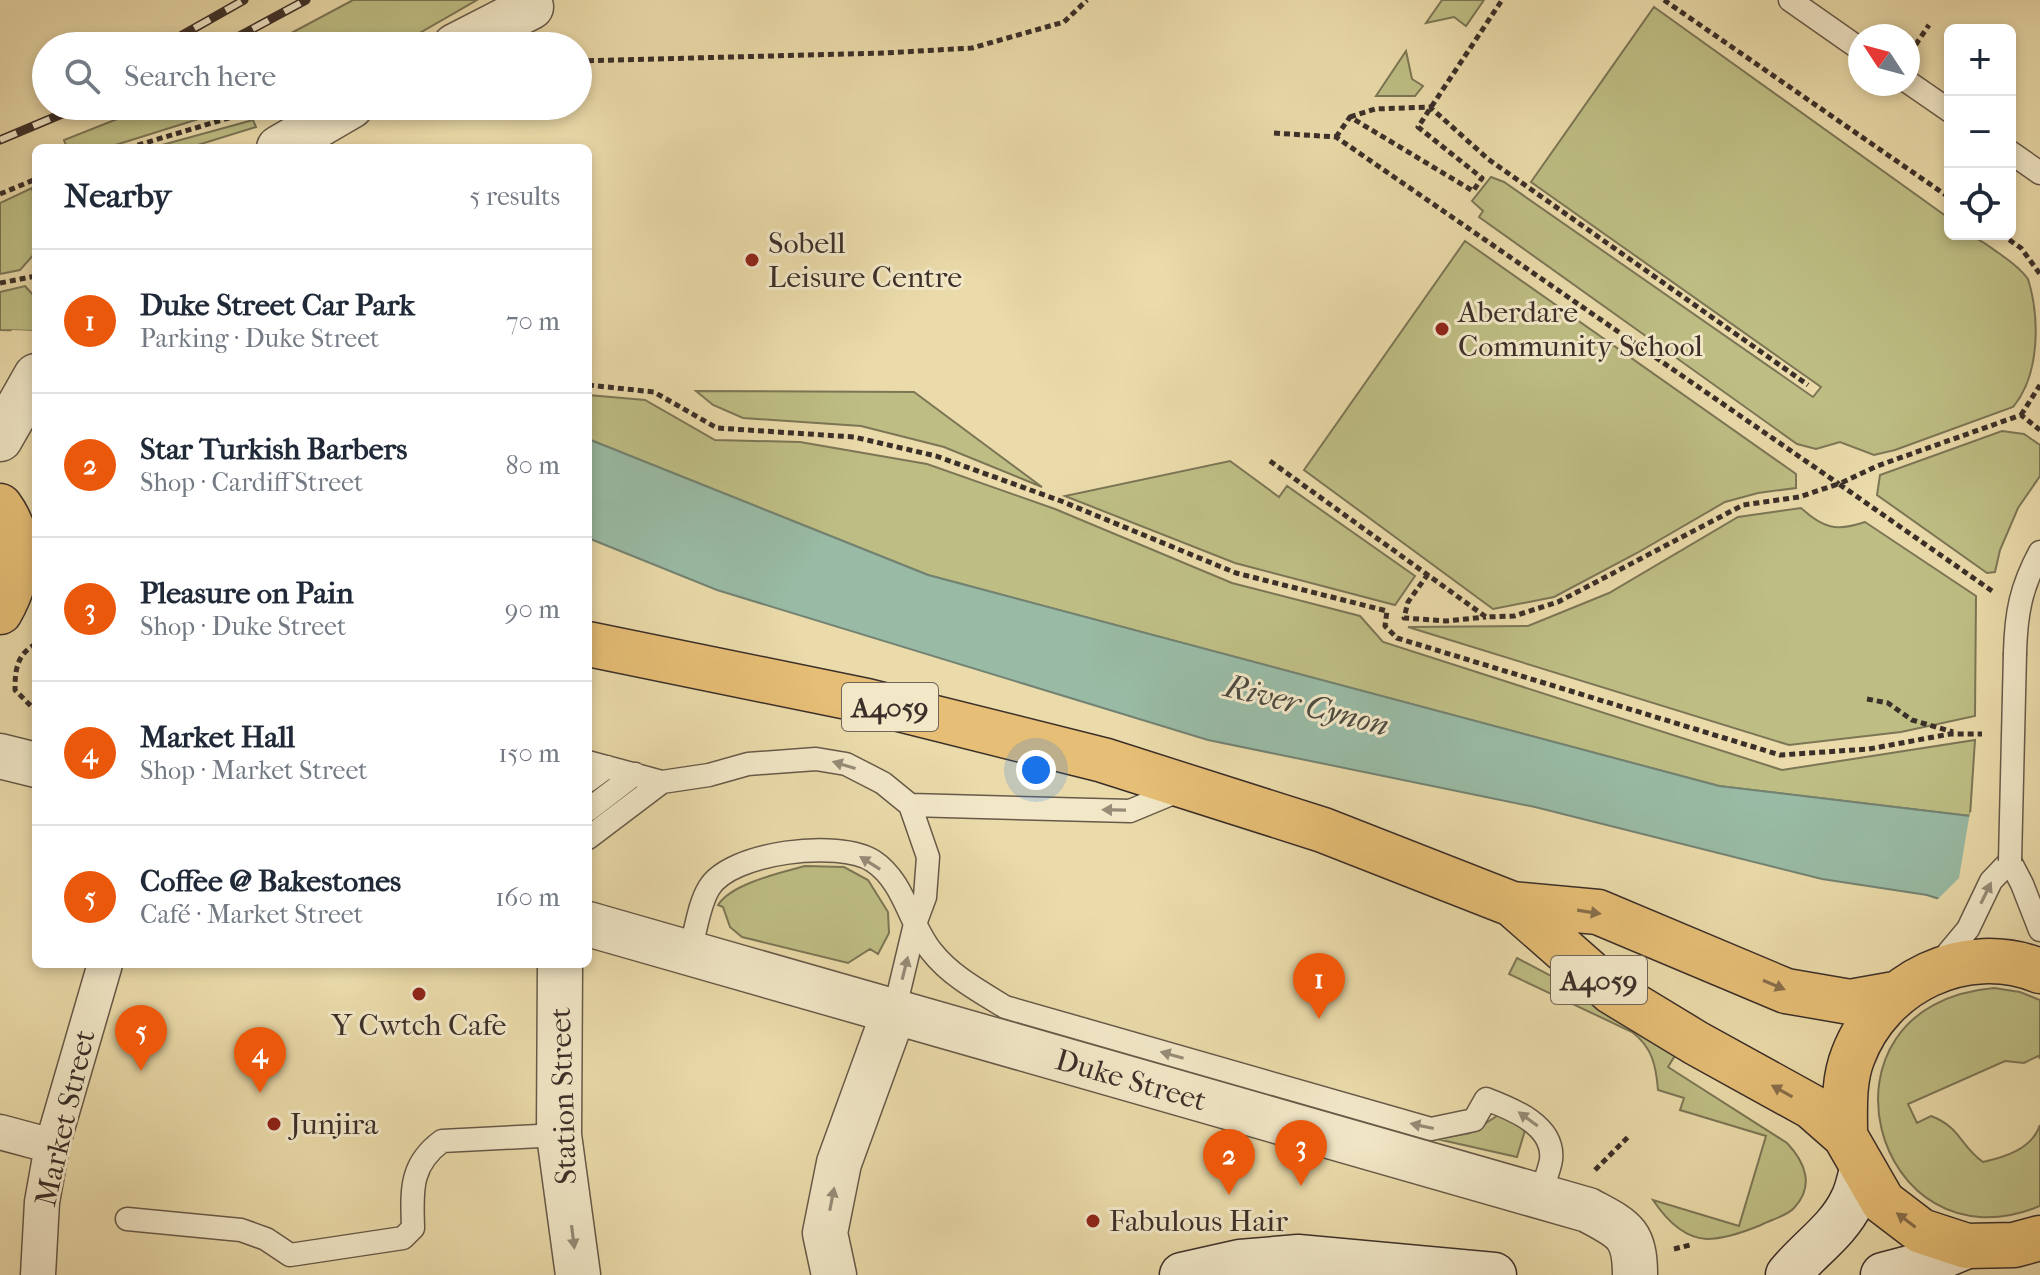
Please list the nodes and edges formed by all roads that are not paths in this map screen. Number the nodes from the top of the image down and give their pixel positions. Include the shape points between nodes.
1 (1790, 0) edge
2 (531, 7) dead end
3 (482, 32) edge
4 (1848, 41) edge
5 (1920, 90) edge
6 (1944, 107) edge
7 (310, 120) edge
8 (272, 133) edge
9 (2016, 156) edge
10 (2040, 173) edge
11 (0, 506) edge
12 (2040, 552) edge
13 (27, 563) edge
14 (0, 612) edge
15 (592, 645) edge
16 (0, 756) edge
17 (32, 764) edge
18 (598, 764) edge
19 (635, 774) junction
20 (662, 782) junction
21 (1188, 787) junction
22 (910, 805) junction
23 (592, 807) edge
24 (592, 835) edge
25 (2010, 861) junction
26 (1512, 904) junction
27 (915, 924) junction
28 (592, 925) edge
29 (2040, 930) edge
30 (689, 952) junction
31 (104, 968) edge
32 (560, 968) edge
33 (1932, 971) junction
34 (2040, 971) edge
35 (1895, 994) junction
36 (894, 1012) junction
37 (0, 1132) edge
38 (559, 1135) junction
39 (52, 1146) junction
40 (1854, 1153) junction
41 (1545, 1177) junction
42 (127, 1219) dead end
43 (2040, 1238) edge
44 (1967, 1246) junction
45 (38, 1275) edge
46 (578, 1275) edge
47 (834, 1275) edge
48 (1182, 1275) edge
49 (1494, 1275) edge
50 (1635, 1275) edge
51 (1788, 1275) edge
52 (1883, 1275) edge

1 - 4 lane
2 - 3 street
5 - 6 lane
7 - 8 street
9 - 10 lane
11 - 13 main road
12 - 25 lane, bridge via 2025,580 2016,617
13 - 14 main road
15 - 21 main road, A4059 via 867,701 1103,760
16 - 17 street
18 - 19 lane
19 - 20 lane
19 - 23 lane
22 -> 20 lane via 846,764 816,759 748,764
20 - 24 lane
21 -> 22 lane via 1130,811
21 - 26 main road, A4059 via 1323,830
22 - 27 lane via 928,857 925,897
25 - 29 lane
33 -> 25 lane via 1968,929 1991,881
26 -> 35 main road, A4059 via 1598,912 1786,991 1850,1002
40 -> 26 main road, A4059 via 1812,1107 1612,992
27 -> 30 lane via 897,887 873,861 847,851 814,849 775,854 727,871 709,887
36 -> 27 lane
41 -> 27 lane via 1544,1135 1535,1122 1511,1108 1486,1099 1474,1120 1431,1129 1005,1007 965,982 932,952
28 - 30 street, Duke Street
30 - 36 street, Duke Street
31 - 39 street, Market Street
32 - 38 street, Station Street
33 - 34 main road via 1978,960
33 - 35 main road
35 - 40 main road via 1869,1023 1852,1058 1845,1095
36 - 41 street, Duke Street
47 -> 36 street via 825,1233 839,1163
37 - 39 street
38 - 42 lane via 442,1141 420,1164 412,1189 413,1228 403,1238 290,1255 241,1230
38 -> 46 street, Station Street
39 - 45 street, Market Street
44 -> 40 main road via 1921,1231 1883,1202
40 - 51 street via 1852,1202 1832,1231
41 - 50 street, Duke Street via 1621,1228 1634,1249
43 - 44 main road via 2014,1245
44 - 52 street
48 - 49 street via 1298,1257

